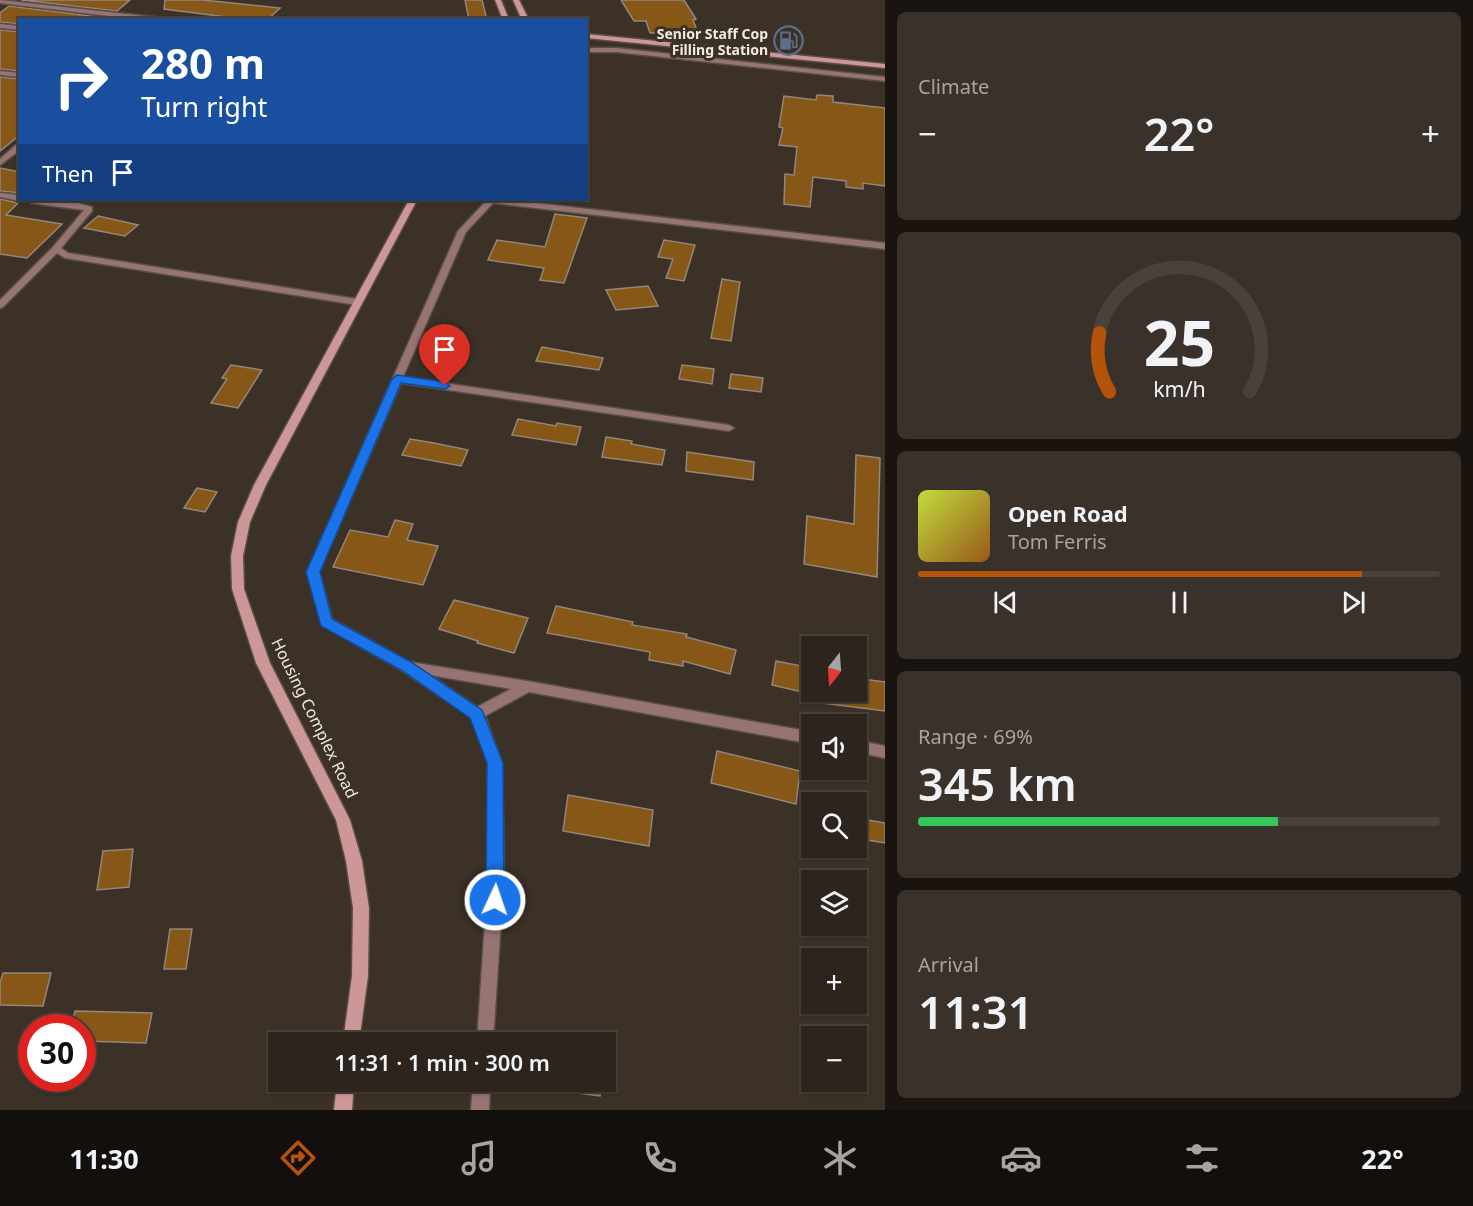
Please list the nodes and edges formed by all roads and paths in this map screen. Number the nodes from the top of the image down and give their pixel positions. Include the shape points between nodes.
1 (498, 0) edge
2 (516, 0) edge
3 (0, 1) edge
4 (146, 18) edge
5 (505, 18) edge
6 (525, 18) edge
7 (0, 26) edge
8 (18, 28) edge
9 (588, 36) edge
10 (588, 50) edge
11 (885, 66) edge
12 (0, 73) edge
13 (18, 75) edge
14 (885, 80) edge
15 (18, 148) edge
16 (2, 160) edge
17 (0, 195) edge
18 (18, 198) edge
19 (40, 201) edge
20 (412, 201) edge
21 (491, 201) edge
22 (501, 201) edge
23 (885, 246) edge
24 (56, 249) junction
25 (357, 302) junction
26 (0, 305) edge
27 (397, 379) junction
28 (729, 428) dead end
29 (406, 666) junction
30 (528, 686) junction
31 (477, 714) junction
32 (801, 736) edge
33 (867, 748) edge
34 (885, 752) edge
35 (352, 1032) edge
36 (486, 1032) edge
37 (345, 1092) edge
38 (481, 1092) edge
39 (343, 1110) edge
40 (480, 1110) edge

1 - 5 street
2 - 6 street
3 - 4 street
7 - 8 street
9 - 11 street
10 - 14 street
12 - 13 street
15 - 16 street
17 - 18 street
19 - 24 street via 92,207
20 - 25 street, Housing Complex Road
21 - 27 street via 462,231
22 - 23 street
24 - 25 street via 65,255
24 - 26 street
25 - 35 street, Housing Complex Road via 260,485 244,522 237,556 238,589 263,663 343,820 354,861 361,908 360,976
27 - 28 street
27 - 29 street via 313,572 326,622
29 - 30 street
29 - 31 street
30 - 31 street
30 - 32 street
31 - 36 street via 495,763 496,876
33 - 34 street
37 - 39 street
38 - 40 street

